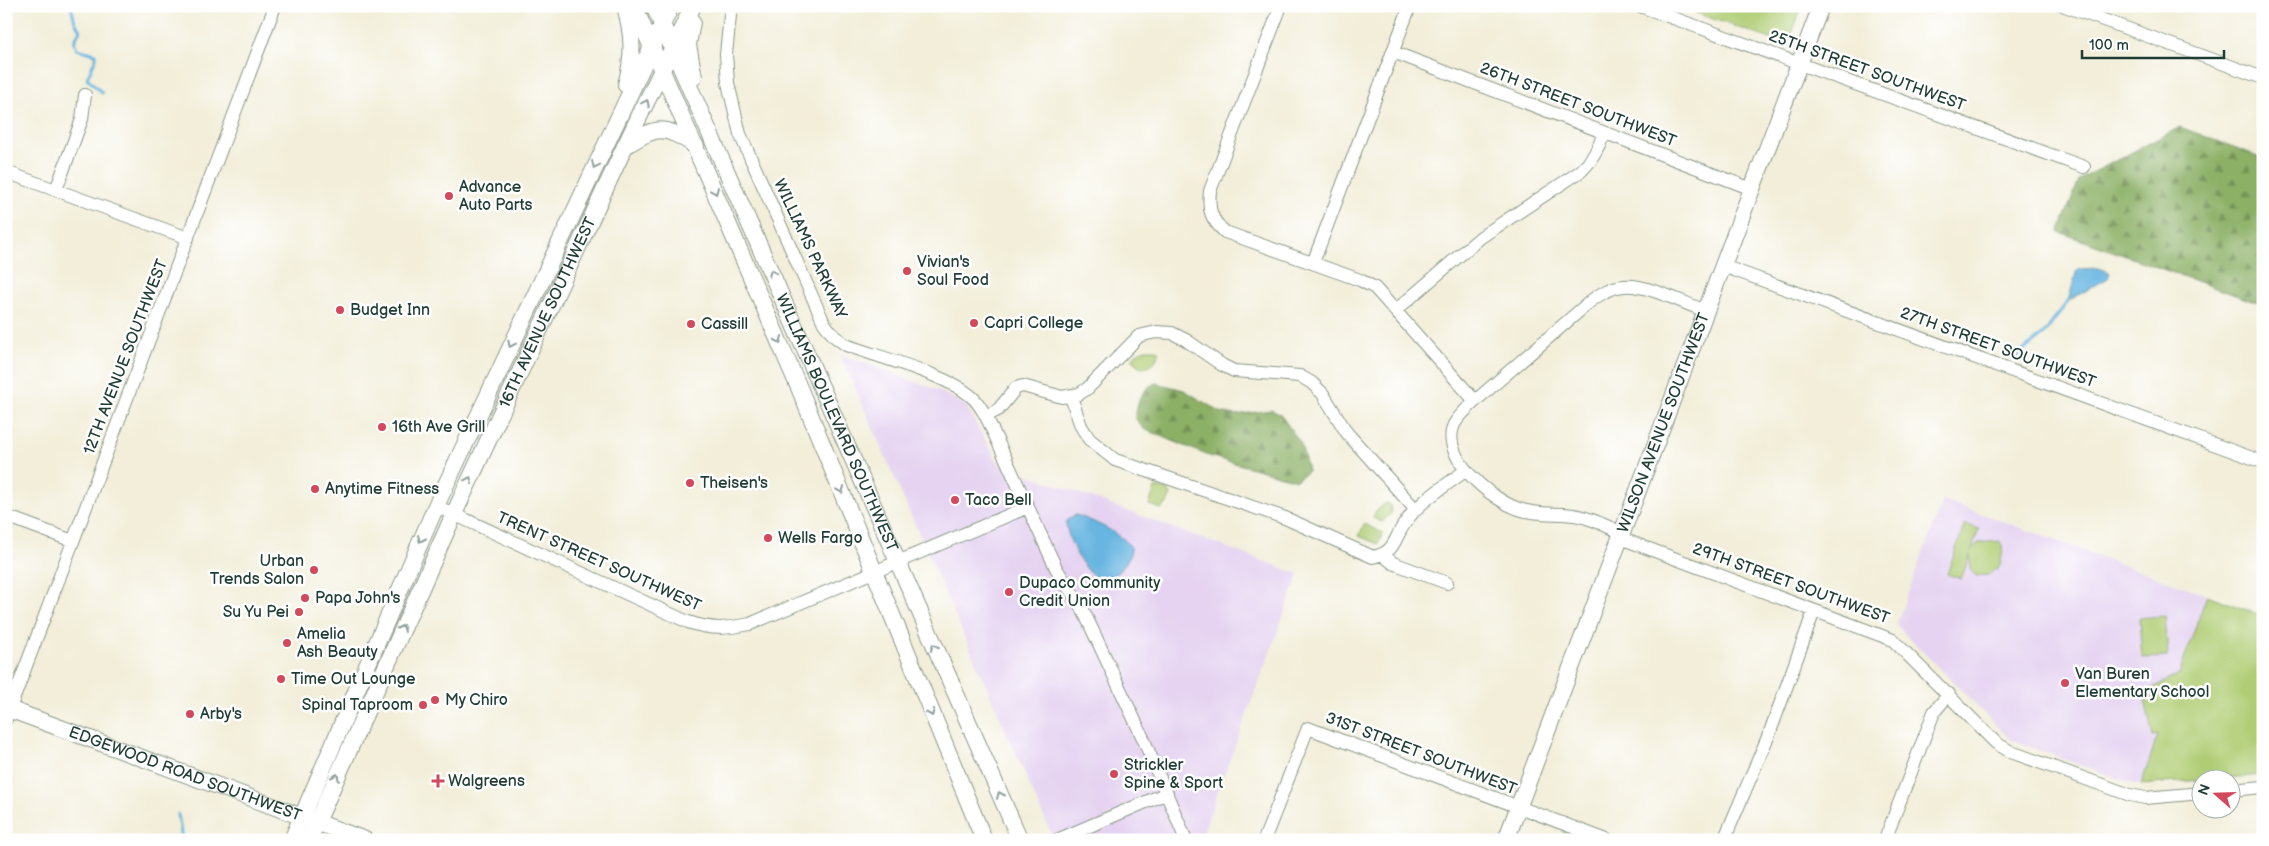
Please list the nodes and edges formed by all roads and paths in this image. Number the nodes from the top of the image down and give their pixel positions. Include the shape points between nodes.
1 (276, 6) edge
2 (625, 6) edge
3 (634, 6) edge
4 (654, 6) edge
5 (671, 6) edge
6 (695, 6) edge
7 (731, 6) edge
8 (1280, 6) edge
9 (1410, 6) edge
10 (1640, 6) edge
11 (1821, 6) edge
12 (2065, 6) edge
13 (662, 24) junction
14 (651, 46) junction
15 (673, 48) junction
16 (1393, 52) junction
17 (1799, 64) junction
18 (662, 69) junction
19 (2263, 78) edge
20 (85, 95) dead end
21 (705, 120) junction
22 (616, 121) junction
23 (1604, 133) junction
24 (624, 146) junction
25 (696, 146) junction
26 (2084, 167) dead end
27 (6, 172) edge
28 (1752, 189) junction
29 (56, 190) junction
30 (188, 238) junction
31 (1313, 263) junction
32 (1723, 266) junction
33 (1395, 311) junction
34 (1706, 311) junction
35 (1071, 397) junction
36 (1475, 401) junction
37 (986, 416) junction
38 (2263, 462) edge
39 (1466, 470) junction
40 (436, 506) junction
41 (1028, 507) junction
42 (1416, 510) junction
43 (454, 514) junction
44 (6, 516) edge
45 (1621, 535) junction
46 (73, 541) junction
47 (1383, 555) junction
48 (896, 561) junction
49 (873, 571) junction
50 (1447, 583) dead end
51 (1814, 611) junction
52 (1949, 694) junction
53 (7, 712) edge
54 (2263, 787) edge
55 (2242, 789) edge
56 (1167, 793) junction
57 (2192, 794) edge
58 (1518, 807) junction
59 (309, 819) junction
60 (292, 840) edge
61 (309, 840) edge
62 (365, 840) edge
63 (984, 840) edge
64 (1020, 840) edge
65 (1057, 840) edge
66 (1186, 840) edge
67 (1264, 840) edge
68 (1506, 840) edge
69 (1607, 840) edge
70 (1724, 840) edge
71 (1885, 840) edge

1 - 30 street, 12TH AVENUE SOUTHWEST
2 - 22 main road via 633,50
3 - 14 main road, WILLIAMS BOULEVARD SOUTHWEST
4 - 13 main road, WILLIAMS BOULEVARD SOUTHWEST
5 - 13 main road, 16TH AVENUE SOUTHWEST
6 - 15 main road, 16TH AVENUE SOUTHWEST
6 - 21 main road via 689,35 689,57
7 - 37 street, WILLIAMS PARKWAY via 726,54 728,84 740,134 824,323 846,345 957,386 974,399
8 - 31 street via 1210,191 1208,207 1214,222 1225,232
9 - 16 street
10 - 17 street, 25TH STREET SOUTHWEST
11 - 17 main road, WILSON AVENUE SOUTHWEST
12 - 19 street
13 - 14 main road, 16TH AVENUE SOUTHWEST
13 - 15 main road, WILLIAMS BOULEVARD SOUTHWEST
14 - 18 main road, WILLIAMS BOULEVARD SOUTHWEST
14 - 22 main road, 16TH AVENUE SOUTHWEST
15 - 18 main road, 16TH AVENUE SOUTHWEST
15 - 21 main road, WILLIAMS BOULEVARD SOUTHWEST
16 - 23 street, 26TH STREET SOUTHWEST
16 - 31 street
17 - 26 street, 25TH STREET SOUTHWEST
17 - 28 main road, WILSON AVENUE SOUTHWEST
24 -> 18 main road, 16TH AVENUE SOUTHWEST
18 - 25 main road, WILLIAMS BOULEVARD SOUTHWEST
20 - 29 street via 82,119
48 -> 21 main road, WILLIAMS BOULEVARD SOUTHWEST
22 -> 40 main road, 16TH AVENUE SOUTHWEST
23 - 28 street, 26TH STREET SOUTHWEST
23 - 33 street via 1590,163 1581,171 1481,237
24 - 25 main road via 648,132 661,129 674,132
43 -> 24 main road, 16TH AVENUE SOUTHWEST
25 -> 49 main road, WILLIAMS BOULEVARD SOUTHWEST
27 - 29 street
28 - 32 main road, WILSON AVENUE SOUTHWEST
29 - 30 street
30 - 46 street, 12TH AVENUE SOUTHWEST
31 - 33 street via 1375,288
32 - 34 main road, WILSON AVENUE SOUTHWEST
32 - 38 street, 27TH STREET SOUTHWEST
33 - 36 street
34 - 36 street, 29TH STREET SOUTHWEST via 1641,287 1606,290
34 - 45 main road, WILSON AVENUE SOUTHWEST
35 - 37 street via 1054,396 1023,386 1016,388 998,410
35 - 42 street via 1088,388 1139,336 1172,333 1234,371 1300,376 1312,383 1323,394 1347,433
35 - 47 street via 1089,440 1115,460 1285,518 1360,553 1373,557
36 - 39 street, 29TH STREET SOUTHWEST via 1453,424 1450,437 1454,453
37 - 41 street, WILLIAMS PARKWAY
39 - 42 street
39 - 45 street, 29TH STREET SOUTHWEST via 1502,501 1519,510 1579,516
40 - 43 street, TRENT STREET SOUTHWEST
40 -> 59 main road, 16TH AVENUE SOUTHWEST
41 - 48 street, TRENT STREET SOUTHWEST
41 - 56 street, WILLIAMS PARKWAY via 1056,568 1083,610
42 - 47 street via 1404,523 1391,550
43 - 49 street, TRENT STREET SOUTHWEST via 688,622 710,629 750,624
59 -> 43 main road, 16TH AVENUE SOUTHWEST
44 - 46 street
45 - 51 street, 29TH STREET SOUTHWEST
45 - 58 main road, WILSON AVENUE SOUTHWEST
46 - 53 street, 12TH AVENUE SOUTHWEST
47 - 50 street via 1393,563
48 - 49 street, TRENT STREET SOUTHWEST
64 -> 48 main road, WILLIAMS BOULEVARD SOUTHWEST
49 -> 63 main road, WILLIAMS BOULEVARD SOUTHWEST
51 - 52 street, 29TH STREET SOUTHWEST via 1893,640
51 - 70 street via 1770,732
52 - 57 street, 29TH STREET SOUTHWEST via 1996,743 2011,752 2130,795 2145,798
52 - 71 street via 1934,712
53 - 59 main road, EDGEWOOD ROAD SOUTHWEST
54 - 55 street
56 - 65 street
56 - 66 street, WILLIAMS PARKWAY
58 - 67 street, 31ST STREET SOUTHWEST via 1308,728
58 - 68 main road, WILSON AVENUE SOUTHWEST
58 - 69 street, 31ST STREET SOUTHWEST
59 - 60 main road, 16TH AVENUE SOUTHWEST
59 - 61 main road, 16TH AVENUE SOUTHWEST
59 - 62 main road, EDGEWOOD ROAD SOUTHWEST

